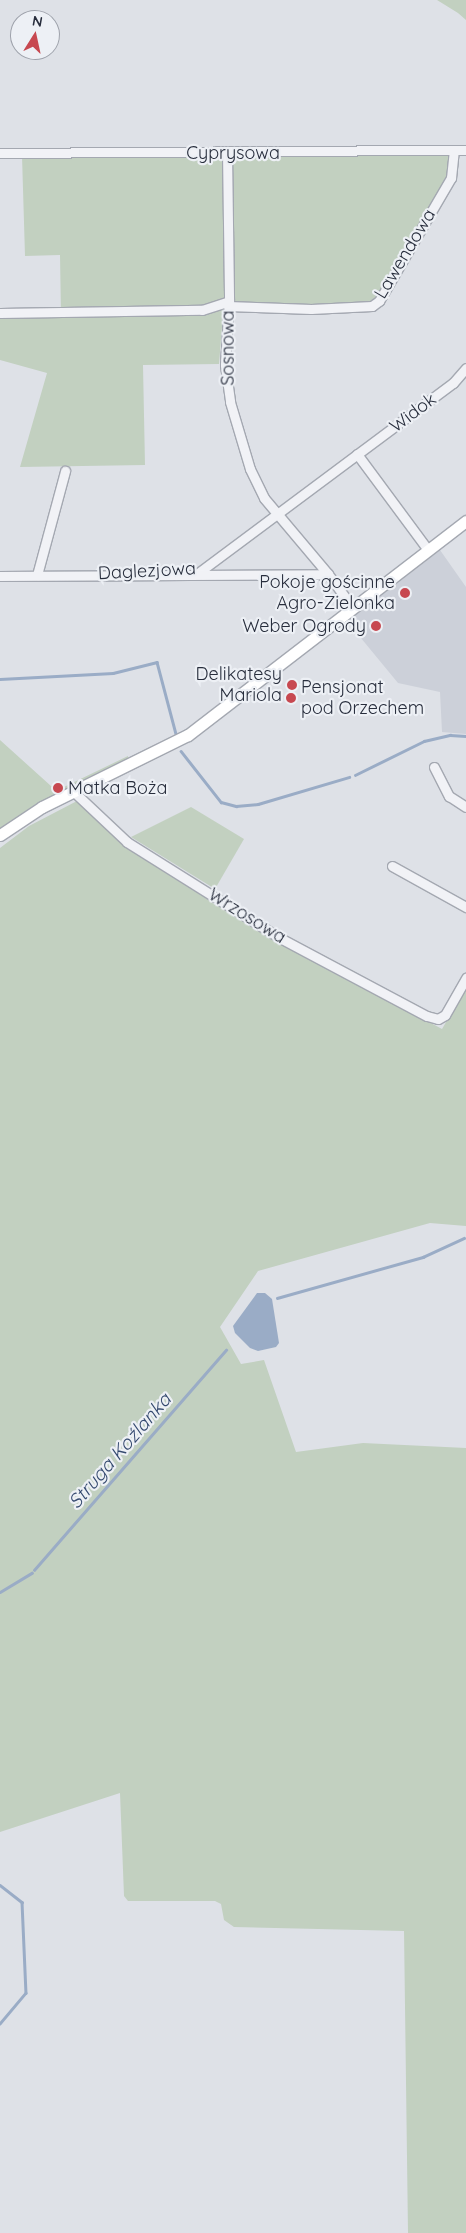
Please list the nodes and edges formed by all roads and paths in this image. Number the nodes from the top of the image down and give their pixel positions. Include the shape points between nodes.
1 (454, 150) junction
2 (466, 150) edge
3 (227, 152) junction
4 (0, 153) edge
5 (228, 304) junction
6 (0, 313) edge
7 (466, 368) edge
8 (357, 454) junction
9 (65, 471) dead end
10 (274, 514) junction
11 (466, 521) edge
12 (428, 550) junction
13 (198, 573) junction
14 (328, 574) junction
15 (38, 575) junction
16 (0, 576) edge
17 (353, 608) junction
18 (434, 767) dead end
19 (74, 792) junction
20 (466, 807) edge
21 (0, 835) edge
22 (392, 866) dead end
23 (466, 907) edge
24 (466, 978) edge

1 - 2 street, Cyprysowa
1 - 3 street, Cyprysowa
1 - 5 street, Lawendowa via 451,178 379,301 372,306 310,309
3 - 4 street, Cyprysowa
3 - 5 street, Sosnowa
5 - 6 street, Lawendowa via 202,310
5 - 10 street, Sosnowa via 225,365 230,402 250,469
7 - 8 street, Widok via 453,383
8 - 10 street, Widok
8 - 12 street
9 - 15 street
10 - 13 street, Daglezjowa
10 - 14 street, Sosnowa
11 - 12 street
12 - 17 street
13 - 14 street
13 - 15 street, Daglezjowa
14 - 17 street, Sosnowa
15 - 16 street, Daglezjowa
17 - 19 street via 188,736
18 - 20 street via 449,796
19 - 21 street via 30,814
19 - 24 street, Wrzosowa via 127,842 280,938 434,1019 444,1015
22 - 23 street

